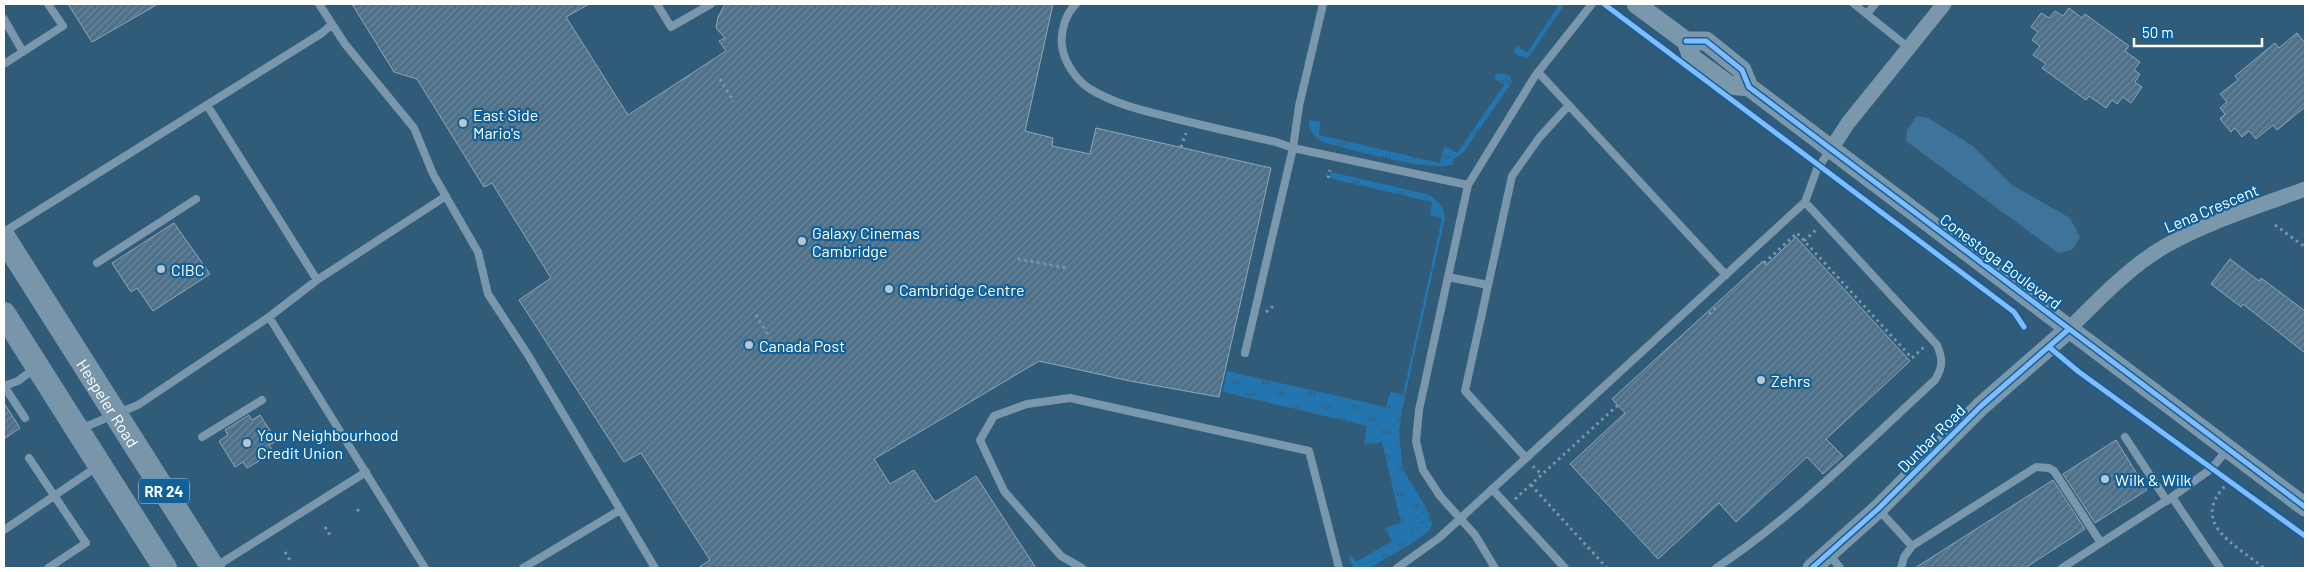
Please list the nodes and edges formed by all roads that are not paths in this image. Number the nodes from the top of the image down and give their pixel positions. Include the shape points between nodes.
1 (48, 4) edge
2 (319, 4) edge
3 (657, 4) edge
4 (711, 4) edge
5 (1076, 4) edge
6 (1323, 4) edge
7 (1592, 4) edge
8 (1636, 4) edge
9 (1854, 4) edge
10 (1875, 4) edge
11 (1944, 4) edge
12 (1867, 14) junction
13 (4, 19) edge
14 (331, 25) junction
15 (1909, 48) junction
16 (23, 52) junction
17 (4, 64) edge
18 (1538, 72) junction
19 (207, 105) junction
20 (1569, 105) junction
21 (1293, 148) junction
22 (1831, 149) junction
23 (1468, 186) junction
24 (2305, 189) edge
25 (446, 196) junction
26 (196, 200) dead end
27 (1805, 202) junction
28 (5, 241) edge
29 (97, 263) dead end
30 (1726, 275) junction
31 (1448, 277) junction
32 (317, 280) junction
33 (1488, 285) junction
34 (4, 314) edge
35 (269, 317) junction
36 (2069, 329) junction
37 (1245, 353) dead end
38 (37, 367) junction
39 (4, 386) edge
40 (262, 400) dead end
41 (115, 414) junction
42 (24, 418) dead end
43 (77, 430) junction
44 (202, 437) dead end
45 (2125, 437) dead end
46 (2228, 449) junction
47 (29, 458) dead end
48 (1526, 458) junction
49 (100, 465) junction
50 (366, 472) junction
51 (1492, 489) junction
52 (54, 496) junction
53 (2170, 499) junction
54 (2305, 507) edge
55 (1878, 509) junction
56 (620, 510) junction
57 (1460, 518) junction
58 (4, 530) edge
59 (2101, 543) junction
60 (1912, 546) junction
61 (1834, 561) edge
62 (161, 567) edge
63 (48, 568) edge
64 (213, 568) edge
65 (426, 568) edge
66 (523, 568) edge
67 (655, 568) edge
68 (1082, 568) edge
69 (1339, 568) edge
70 (1396, 568) edge
71 (1495, 568) edge
72 (1565, 568) edge
73 (1716, 568) edge
74 (1812, 568) edge
75 (1901, 568) edge
76 (2062, 568) edge
77 (2220, 568) edge

1 - 16 lane via 63,26
2 - 14 lane
3 - 4 lane via 671,27
5 - 21 lane via 1070,10 1063,32 1063,55 1073,72 1089,88 1128,107
6 - 21 lane via 1299,106
7 - 18 lane
8 - 22 street, Conestoga Boulevard via 1686,41 1692,58 1729,85 1749,86
9 - 12 lane
10 - 12 lane
11 - 15 street
12 - 15 lane
13 - 16 lane
14 - 19 lane
14 - 25 lane via 414,128
15 - 22 street
16 - 17 lane
18 - 20 lane
18 - 23 lane
19 - 28 lane
19 - 32 lane
20 - 30 lane
20 - 33 lane via 1538,138 1512,176
21 - 23 lane
21 - 37 lane
22 - 27 lane via 1817,169
22 - 36 street, Conestoga Boulevard
23 - 31 lane
24 - 36 street, Lena Crescent via 2191,233 2166,246 2130,272
25 - 32 lane
25 - 56 lane via 478,252 488,294
26 - 29 lane
27 - 30 lane
27 - 73 lane via 1937,345 1942,356 1941,369 1935,380 1786,516
28 - 41 main road, Hespeler Road / RR 24
30 - 48 lane
31 - 33 lane
31 - 57 lane via 1419,410 1416,441 1423,470
32 - 35 lane
33 - 48 lane via 1465,391
34 - 38 main road, RR 24
35 - 41 lane via 138,405
35 - 50 lane
36 - 46 street, Conestoga Boulevard
36 - 55 street, Dunbar Road via 1981,406
38 - 39 lane via 18,381
38 - 43 main road, RR 24
39 - 42 lane
40 - 44 lane
41 - 43 lane
41 - 64 main road, Hespeler Road / RR 24
43 - 49 main road, RR 24
45 - 53 lane
46 - 53 lane via 2211,469
46 - 54 street, Conestoga Boulevard
47 - 52 lane
48 - 51 lane
49 - 52 lane
49 - 62 main road, RR 24
50 - 64 lane
50 - 65 lane
51 - 57 lane
51 - 72 lane
52 - 58 lane
52 - 63 lane via 86,543
53 - 59 lane
53 - 77 lane
55 - 60 lane
55 - 61 street, Dunbar Road
56 - 66 lane
56 - 67 lane
57 - 70 lane via 1439,538
57 - 71 lane via 1476,535
59 - 60 lane via 2054,470 2036,467
59 - 76 lane
60 - 75 lane
61 - 74 street, Dunbar Road
68 - 69 lane via 1061,556 1004,491 980,440 994,416 1027,404 1070,398 1309,451

